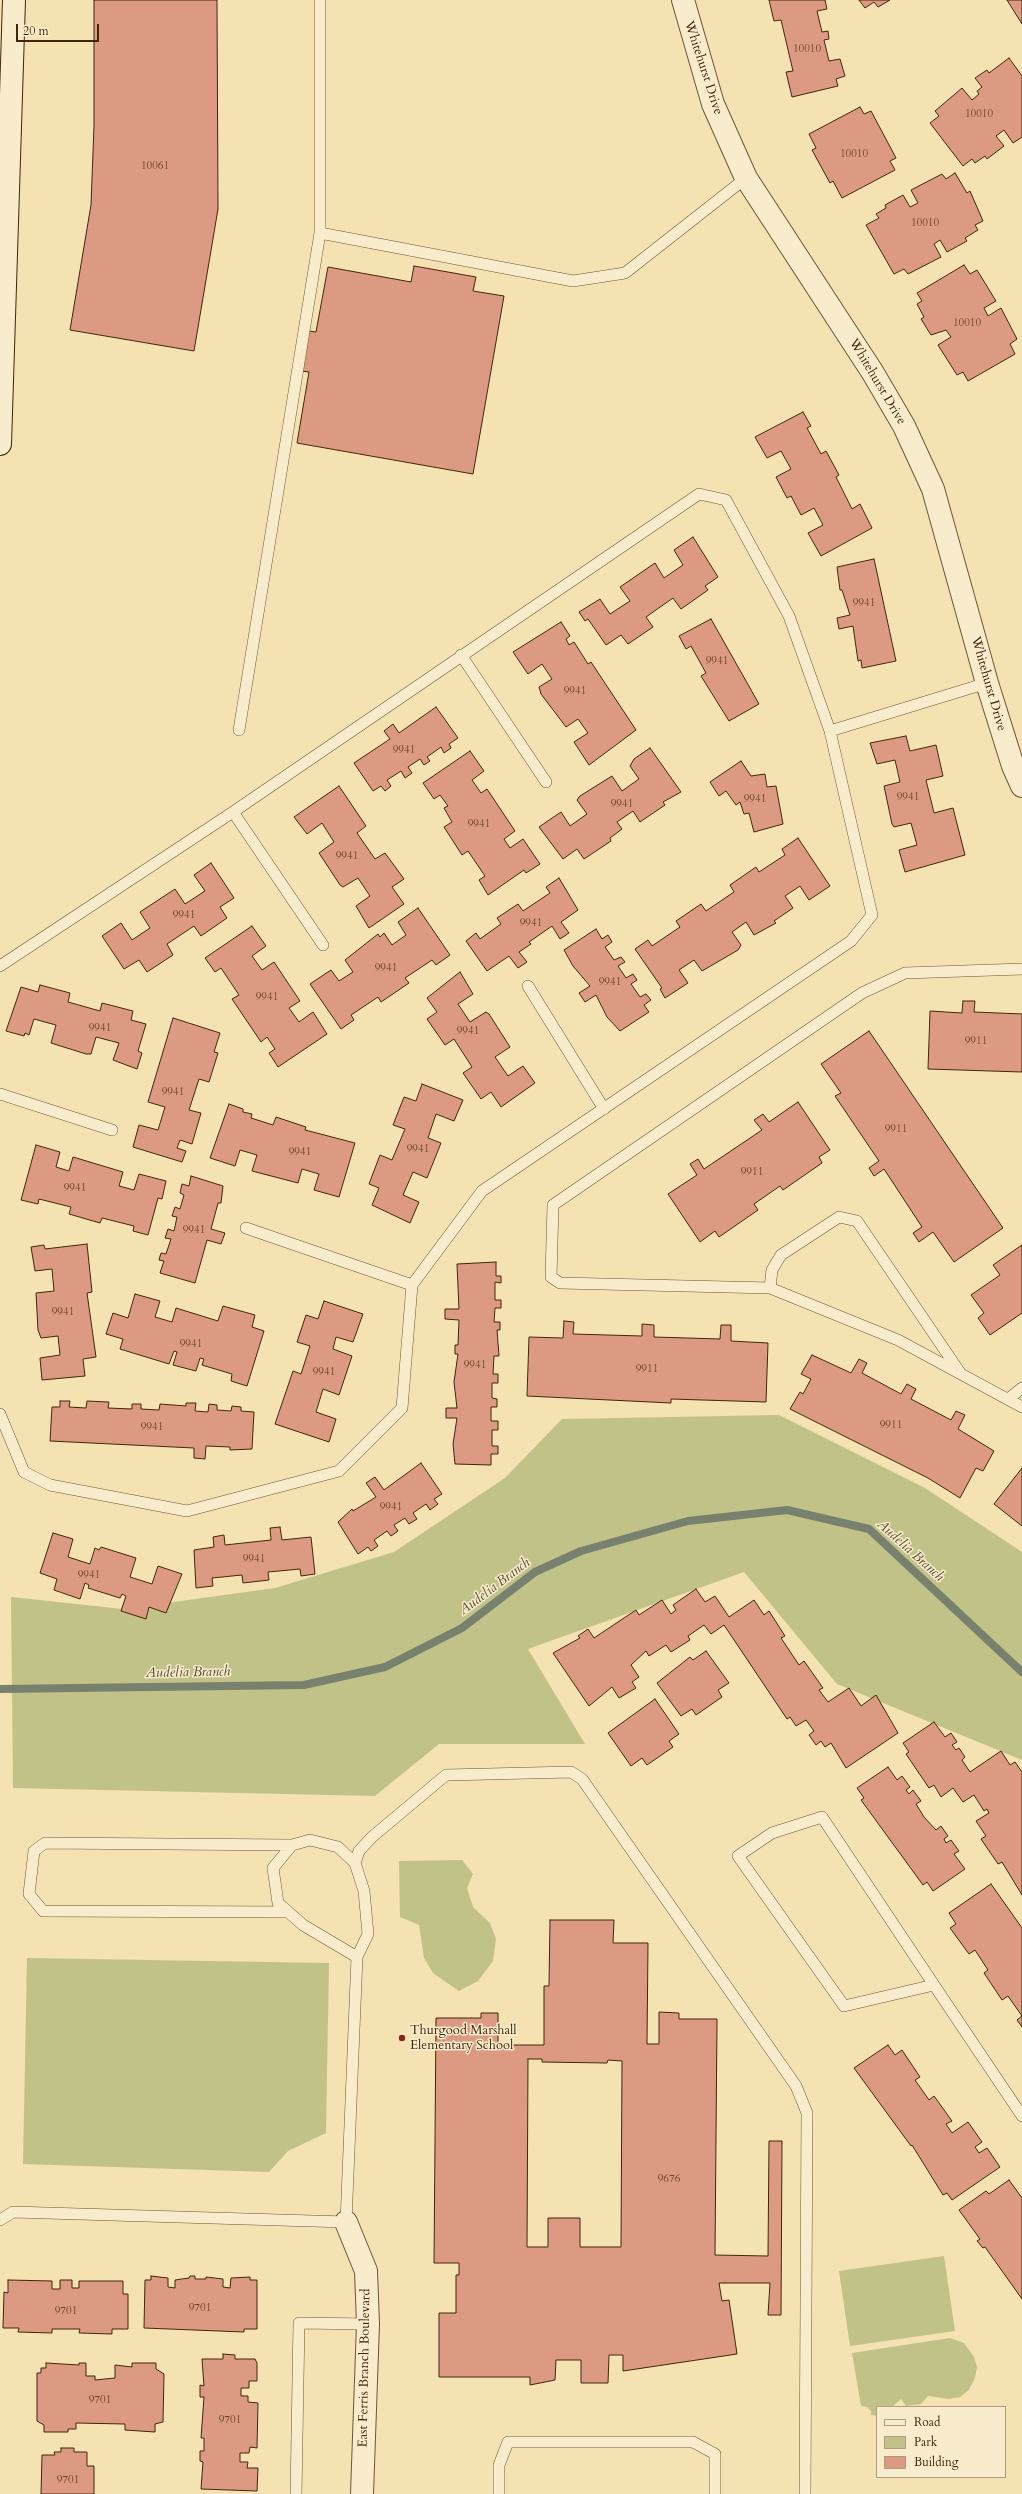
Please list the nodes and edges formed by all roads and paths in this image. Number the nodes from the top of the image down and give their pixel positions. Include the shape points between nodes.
1 (14, 0) edge
2 (320, 0) edge
3 (682, 0) edge
4 (746, 178) junction
5 (320, 233) junction
6 (0, 444) edge
7 (461, 655) junction
8 (987, 683) junction
9 (239, 730) dead end
10 (830, 731) junction
11 (546, 782) dead end
12 (1022, 786) edge
13 (233, 812) junction
14 (323, 945) dead end
15 (0, 966) edge
16 (1022, 970) edge
17 (528, 986) dead end
18 (0, 1094) edge
19 (604, 1109) junction
20 (112, 1130) dead end
21 (246, 1228) dead end
22 (412, 1285) junction
23 (770, 1288) junction
24 (963, 1376) junction
25 (1022, 1388) edge
26 (1008, 1399) junction
27 (1022, 1407) edge
28 (0, 1414) edge
29 (292, 1845) junction
30 (355, 1863) junction
31 (288, 1912) junction
32 (357, 1958) junction
33 (934, 1985) junction
34 (1017, 2101) edge
35 (1022, 2116) edge
36 (0, 2220) edge
37 (346, 2222) junction
38 (368, 2324) junction
39 (296, 2494) edge
40 (362, 2494) edge
41 (499, 2494) edge
42 (715, 2494) edge
43 (805, 2494) edge

1 - 6 street
2 - 5 lane
3 - 4 street, Whitehurst Drive via 712,104
4 - 5 lane via 625,273 573,280
4 - 8 street, Whitehurst Drive via 873,373 904,426 933,490
5 - 9 lane
7 - 10 lane via 699,494 726,500 789,616
7 - 11 lane
7 - 13 lane
8 - 10 lane
8 - 12 street, Whitehurst Drive via 1013,766
10 - 19 lane via 872,915 851,941
13 - 14 lane
13 - 15 lane
16 - 23 lane via 905,973 862,993 553,1205 551,1277 560,1283
17 - 19 lane
18 - 20 lane
19 - 22 lane via 482,1191
21 - 22 lane
22 - 28 lane via 402,1408 339,1471 187,1512 50,1485 24,1472
23 - 24 lane via 898,1340
23 - 24 lane via 772,1270 781,1256 839,1217 857,1221
24 - 26 lane
25 - 26 lane
26 - 27 lane
29 - 30 lane via 310,1840 338,1847
29 - 31 lane via 272,1868 278,1903
29 - 31 lane via 45,1843 34,1851 30,1894 43,1911
30 - 32 lane via 364,1891 368,1934
30 - 43 lane via 359,1851 372,1837 446,1775 571,1772 582,1779 796,2086 807,2113
31 - 32 lane via 303,1925
32 - 37 lane
33 - 33 lane via 844,2006 738,1856 772,1833 822,1817
33 - 34 lane
34 - 35 lane
36 - 37 lane via 13,2212
37 - 38 street, East Ferris Branch Boulevard via 366,2271
38 - 39 lane via 299,2323
38 - 40 street, East Ferris Branch Boulevard
41 - 42 lane via 499,2465 508,2442 693,2442 715,2454

